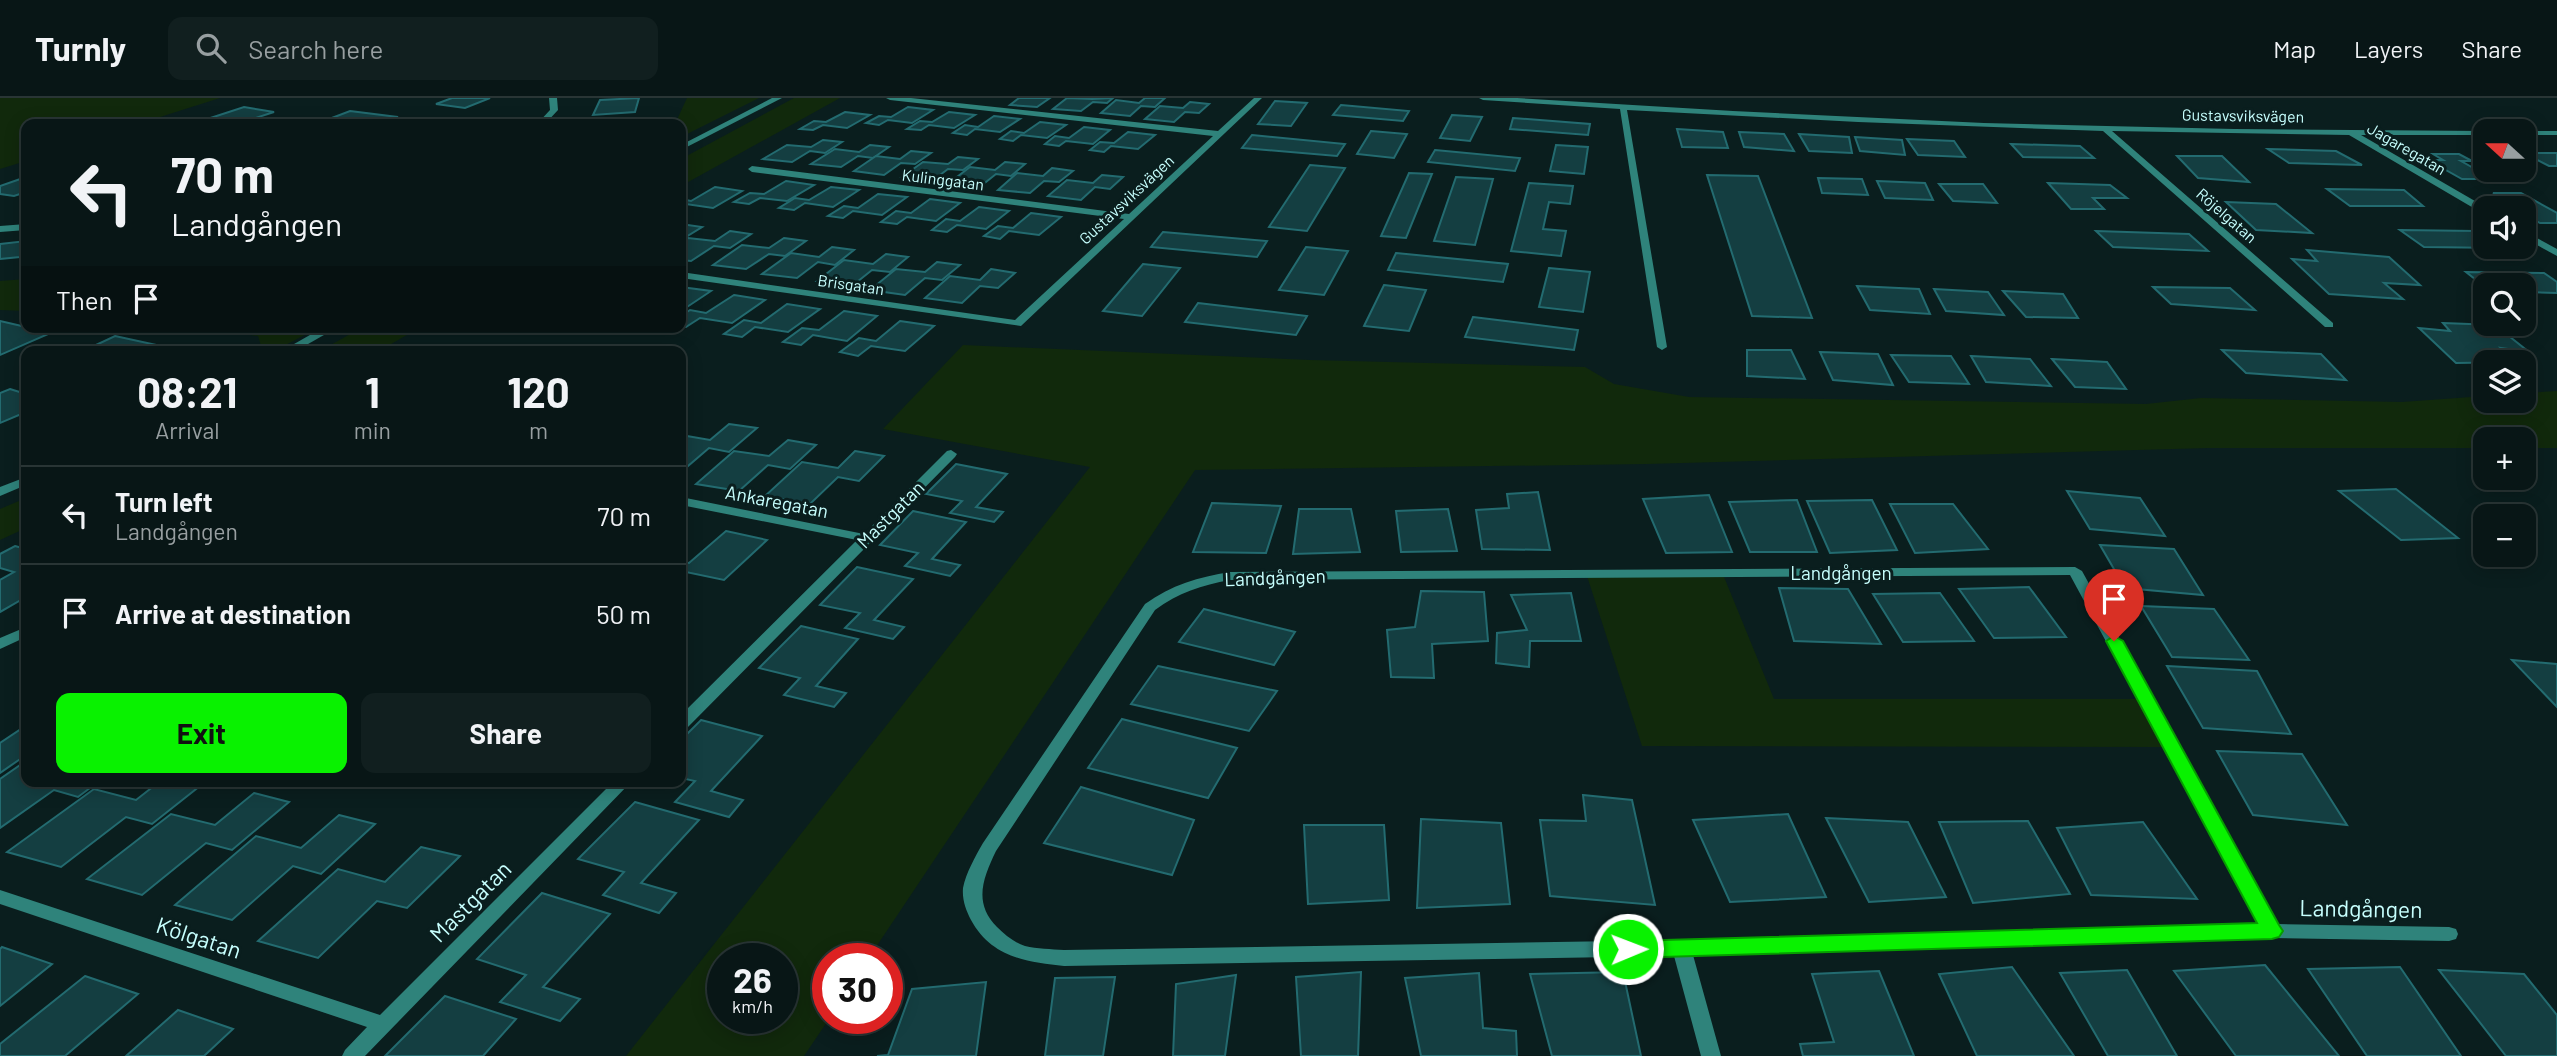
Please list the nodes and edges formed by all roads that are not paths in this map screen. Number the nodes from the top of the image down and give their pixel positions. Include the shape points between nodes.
1 (553, 98) edge
2 (778, 98) edge
3 (890, 98) edge
4 (1258, 98) edge
5 (1483, 98) edge
6 (1623, 107) junction
7 (546, 119) edge
8 (2104, 128) junction
9 (2350, 133) junction
10 (2473, 133) edge
11 (2536, 133) edge
12 (2557, 133) edge
13 (1219, 134) junction
14 (686, 145) edge
15 (752, 169) dead end
16 (2473, 204) edge
17 (1131, 217) junction
18 (21, 227) edge
19 (0, 229) edge
20 (2536, 241) edge
21 (2557, 253) edge
22 (686, 276) edge
23 (1017, 324) joint
24 (2329, 325) dead end
25 (321, 333) edge
26 (297, 346) edge
27 (1662, 347) dead end
28 (951, 454) dead end
29 (21, 483) edge
30 (0, 492) edge
31 (686, 502) edge
32 (866, 538) junction
33 (21, 634) edge
34 (0, 644) edge
35 (686, 719) edge
36 (618, 787) edge
37 (0, 897) edge
38 (2272, 931) junction
39 (2449, 934) dead end
40 (1681, 948) junction
41 (383, 1024) junction
42 (352, 1056) edge
43 (1711, 1056) edge

1 - 7 street via 554,110
2 - 14 street
3 - 13 street
4 - 13 street, Gustavsviksvägen
5 - 6 street, Gustavsviksvägen
6 - 8 street, Gustavsviksvägen
6 - 27 street
8 - 9 street, Gustavsviksvägen
8 - 24 street, Röjelgatan
9 - 10 street, Gustavsviksvägen
9 - 16 street, Jagaregatan
11 - 12 street
13 - 17 street, Gustavsviksvägen
15 - 17 street, Kulinggatan
17 - 23 street, Gustavsviksvägen
18 - 19 street
20 - 21 street
22 - 23 street, Brisgatan
25 - 26 street
28 - 32 street, Mastgatan
29 - 30 street
31 - 32 street, Ankaregatan
32 - 35 street, Mastgatan
33 - 34 street
36 - 41 street, Mastgatan
37 - 41 street, Kölgatan
38 - 39 street, Landgången
38 - 40 street, Landgången
38 - 40 street, Landgången via 2075,571 1230,576 1208,580 1174,591 1150,607 989,848 972,895 979,917 993,937 1016,951 1064,958
40 - 43 street
41 - 42 street, Mastgatan

